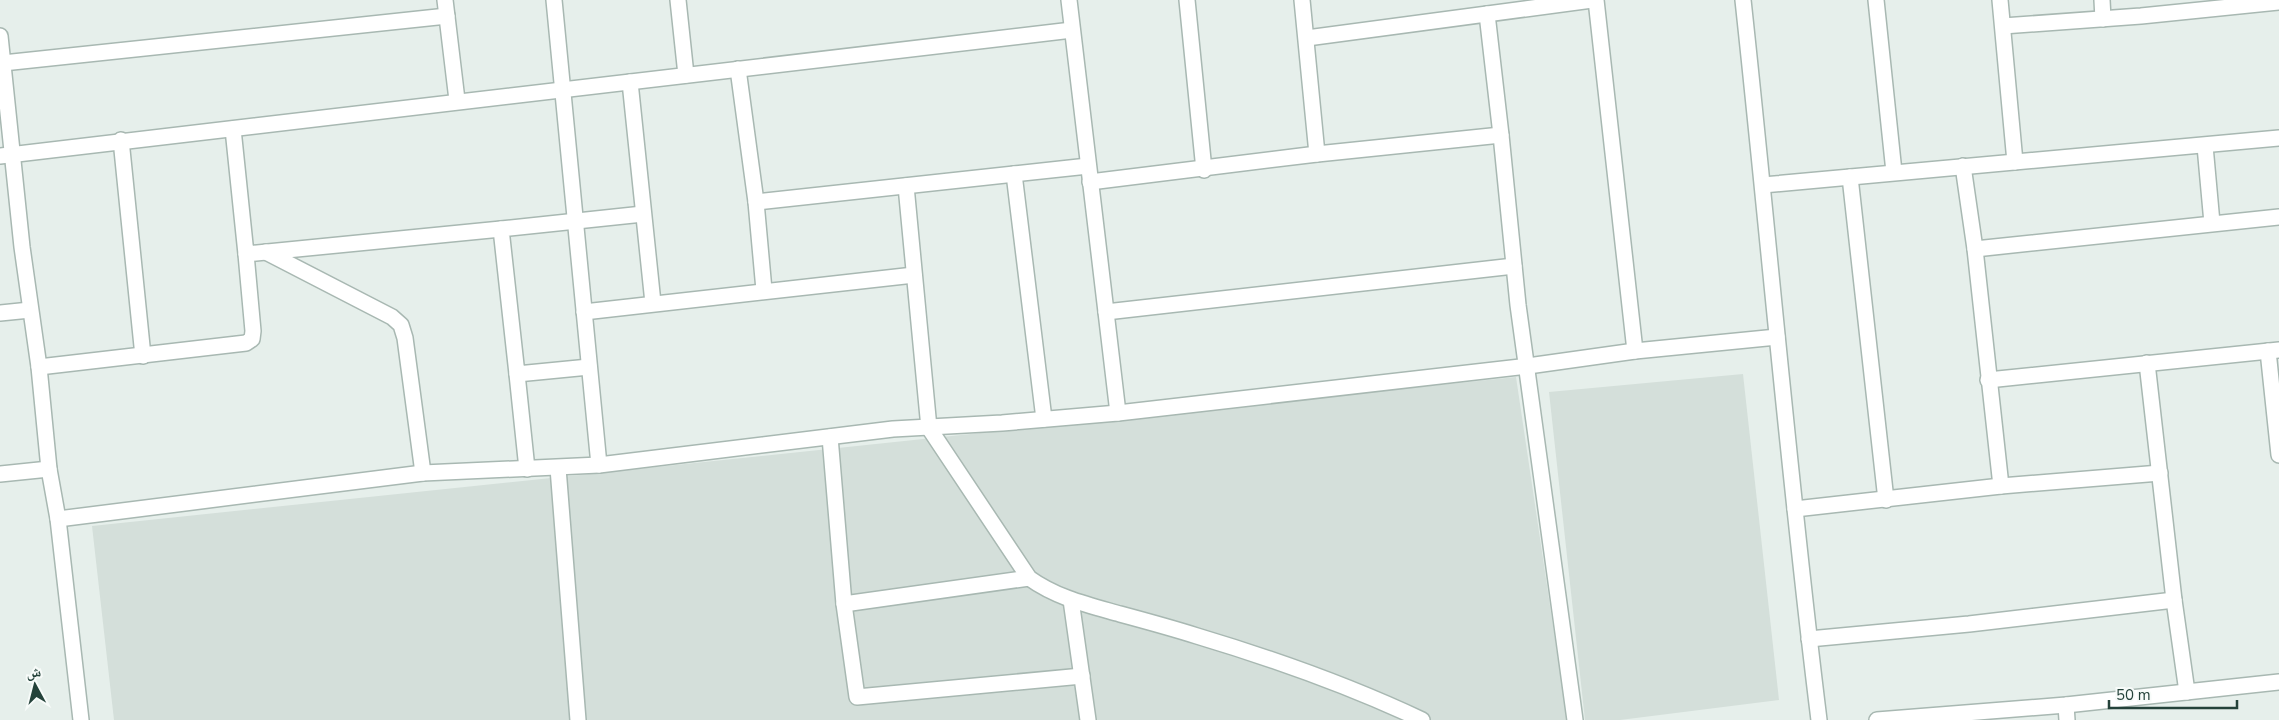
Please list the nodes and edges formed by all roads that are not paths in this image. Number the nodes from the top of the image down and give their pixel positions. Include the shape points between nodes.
1 (445, 0) edge
2 (554, 0) edge
3 (678, 0) edge
4 (1069, 0) edge
5 (1187, 0) edge
6 (1302, 0) edge
7 (1592, 0) edge
8 (1596, 0) edge
9 (1743, 0) edge
10 (1876, 0) edge
11 (2000, 0) edge
12 (2102, 0) edge
13 (2279, 2) edge
14 (2230, 4) edge
15 (1487, 14) junction
16 (447, 16) junction
17 (2103, 19) junction
18 (2003, 26) junction
19 (1072, 30) junction
20 (0, 36) edge
21 (1307, 38) junction
22 (3, 63) junction
23 (738, 69) junction
24 (686, 75) junction
25 (630, 82) junction
26 (563, 90) junction
27 (457, 100) junction
28 (233, 129) junction
29 (1501, 134) junction
30 (2279, 138) edge
31 (121, 140) junction
32 (2205, 146) junction
33 (1317, 154) junction
34 (6, 155) edge
35 (2015, 162) junction
36 (1088, 166) junction
37 (1963, 166) junction
38 (1204, 170) junction
39 (1894, 172) junction
40 (1014, 174) junction
41 (1850, 177) junction
42 (1090, 182) junction
43 (1763, 185) junction
44 (906, 186) junction
45 (756, 202) junction
46 (644, 214) junction
47 (2279, 217) edge
48 (574, 221) junction
49 (2212, 223) junction
50 (502, 229) junction
51 (1975, 249) junction
52 (266, 252) junction
53 (246, 254) junction
54 (1514, 266) junction
55 (914, 275) junction
56 (764, 290) junction
57 (652, 304) junction
58 (30, 310) junction
59 (584, 312) junction
60 (1106, 312) junction
61 (0, 313) edge
62 (1777, 337) junction
63 (2273, 350) edge
64 (1635, 351) junction
65 (143, 356) junction
66 (2147, 363) junction
67 (1528, 366) junction
68 (39, 367) junction
69 (590, 368) junction
70 (517, 374) junction
71 (1988, 380) junction
72 (1118, 413) junction
73 (1044, 420) junction
74 (929, 428) junction
75 (830, 437) junction
76 (2279, 455) edge
77 (599, 465) junction
78 (558, 468) junction
79 (49, 469) junction
80 (527, 469) junction
81 (422, 473) junction
82 (2160, 473) junction
83 (0, 474) edge
84 (2001, 486) junction
85 (1886, 500) junction
86 (1795, 509) junction
87 (58, 519) junction
88 (1029, 578) junction
89 (1071, 600) junction
90 (2174, 600) junction
91 (844, 604) junction
92 (1809, 639) junction
93 (1082, 676) junction
94 (2279, 682) edge
95 (2187, 692) junction
96 (2067, 712) edge
97 (1952, 717) edge
98 (81, 720) edge
99 (578, 720) edge
100 (1088, 720) edge
101 (1422, 720) edge
102 (1575, 720) edge
103 (1819, 720) edge
104 (1877, 720) edge

1 - 16 street
2 - 26 street
3 - 24 street
4 - 19 street
5 - 38 street
6 - 21 street
7 - 15 street
8 - 64 street
9 - 43 street
10 - 39 street
11 - 18 street
12 - 17 street
13 - 14 street
14 - 17 street
15 - 21 street
15 - 29 street
16 - 22 street
16 - 27 street
17 - 18 street
18 - 35 street
19 - 23 street
19 - 36 street
20 - 22 street
21 - 33 street
22 - 34 street
23 - 24 street
23 - 45 street
24 - 25 street
25 - 26 street
25 - 46 street
26 - 27 street
26 - 48 street
27 - 28 street
28 - 31 street
28 - 53 street
29 - 33 street
29 - 54 street
30 - 32 street
31 - 34 street
31 - 65 street
32 - 35 street
32 - 49 street
33 - 38 street
34 - 58 street
35 - 37 street
36 - 40 street
36 - 42 street
37 - 39 street
37 - 51 street
38 - 42 street
39 - 41 street
40 - 44 street
40 - 73 street
41 - 43 street
41 - 85 street
42 - 60 street
43 - 62 street
44 - 45 street
44 - 55 street
45 - 56 street
46 - 48 street
46 - 57 street
47 - 49 street
48 - 50 street
48 - 59 street
49 - 51 street
50 - 52 street
50 - 70 street
51 - 71 street
52 - 53 street
52 - 81 street via 392,317 401,325
53 - 65 street via 252,339 246,343
54 - 60 street
54 - 67 street
55 - 56 street
55 - 74 street
56 - 57 street
57 - 59 street
58 - 61 street
58 - 68 street
59 - 69 street
60 - 72 street
62 - 64 street
62 - 86 street
63 - 66 street
63 - 76 street
64 - 67 street
65 - 68 street
66 - 71 street
66 - 82 street
67 - 72 street
67 - 102 street
68 - 79 street
69 - 70 street
69 - 77 street
70 - 80 street
71 - 84 street
72 - 73 street
73 - 74 street
74 - 75 street
74 - 88 street
75 - 77 street
75 - 91 street
77 - 78 street
78 - 80 street
78 - 99 street
79 - 83 street
79 - 87 street
80 - 81 street
81 - 87 street
82 - 84 street
82 - 90 street
84 - 85 street
85 - 86 street
86 - 92 street
87 - 98 street
88 - 89 street via 1046,590
88 - 91 street
89 - 93 street
89 - 101 street via 1291,666
90 - 92 street
90 - 95 street
91 - 93 street via 855,694 861,698
92 - 103 street
93 - 100 street
94 - 95 street
95 - 96 street
96 - 97 street
97 - 104 street

